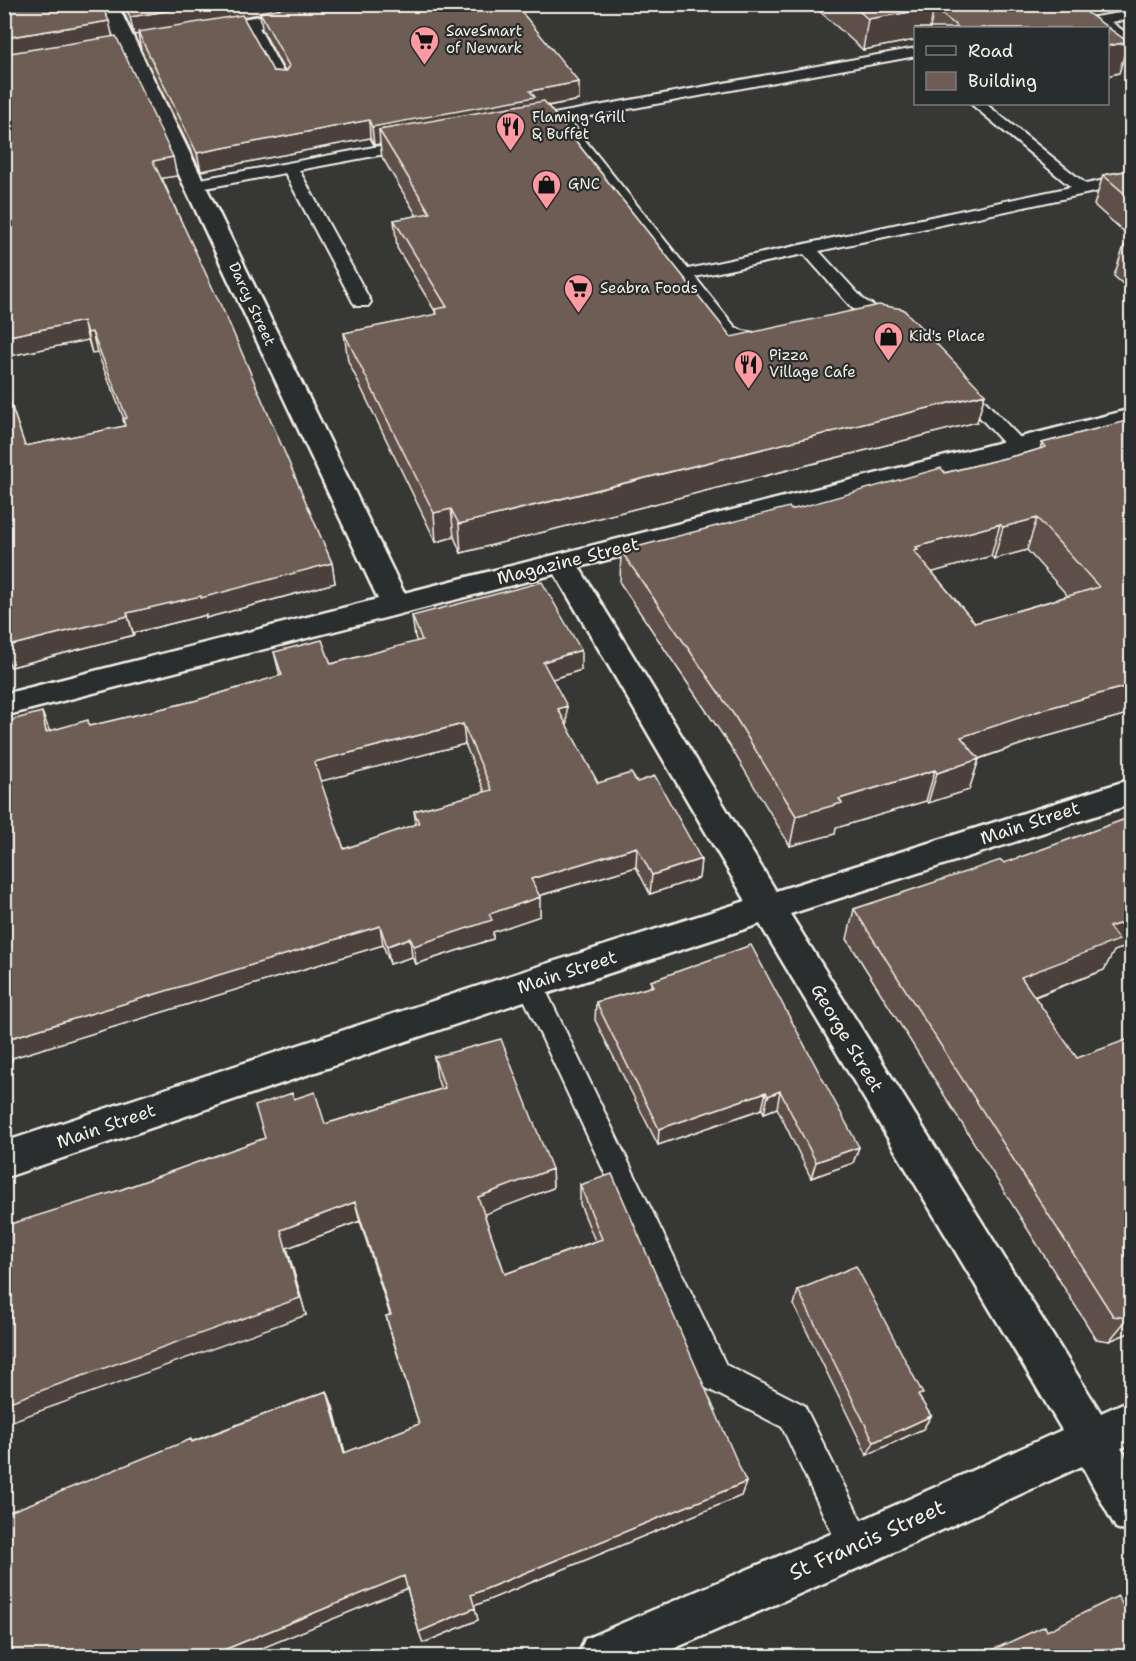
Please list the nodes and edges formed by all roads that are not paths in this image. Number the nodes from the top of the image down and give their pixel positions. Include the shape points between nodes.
1 (108, 4) edge
2 (371, 4) edge
3 (1130, 16) edge
4 (1099, 20) junction
5 (250, 24) junction
6 (1057, 27) edge
7 (1108, 27) edge
8 (1109, 28) edge
9 (183, 35) edge
10 (150, 40) edge
11 (1131, 44) edge
12 (116, 46) junction
13 (914, 52) edge
14 (282, 85) edge
15 (979, 105) edge
16 (559, 117) junction
17 (506, 127) edge
18 (426, 142) edge
19 (290, 168) junction
20 (1131, 179) edge
21 (195, 185) junction
22 (1082, 189) junction
23 (809, 249) junction
24 (683, 275) junction
25 (362, 302) dead end
26 (883, 318) junction
27 (862, 322) edge
28 (904, 330) edge
29 (788, 338) edge
30 (946, 369) edge
31 (1131, 417) edge
32 (1017, 446) junction
33 (562, 562) junction
34 (395, 604) junction
35 (4, 705) edge
36 (1131, 791) edge
37 (768, 908) junction
38 (530, 984) junction
39 (4, 1160) edge
40 (1131, 1421) edge
41 (1091, 1438) junction
42 (1131, 1512) edge
43 (856, 1546) junction
44 (602, 1656) edge

1 - 12 street, Darcy Street
2 - 5 street
3 - 4 lane
4 - 6 lane
4 - 7 lane
5 - 9 street
5 - 14 lane
8 - 11 lane
10 - 12 street
12 - 21 street, Darcy Street
13 - 16 lane
15 - 22 lane
16 - 17 lane
16 - 24 lane
18 - 19 lane
19 - 21 lane
19 - 25 lane
20 - 22 lane
21 - 34 street, Darcy Street
22 - 23 lane
23 - 24 lane
23 - 26 lane via 858,304
24 - 29 lane via 729,332 753,340
26 - 27 lane
26 - 28 lane
30 - 32 lane
31 - 32 street, Magazine Street
32 - 33 street, Magazine Street
33 - 34 street, Magazine Street
33 - 37 street, George Street
34 - 35 street, Magazine Street
36 - 37 street, Main Street
37 - 38 street, Main Street
37 - 41 street, George Street
38 - 39 street, Main Street
38 - 43 lane via 715,1376 793,1416
40 - 41 street, St Francis Street
41 - 42 street, George Street
41 - 43 street, St Francis Street
43 - 44 street, St Francis Street

